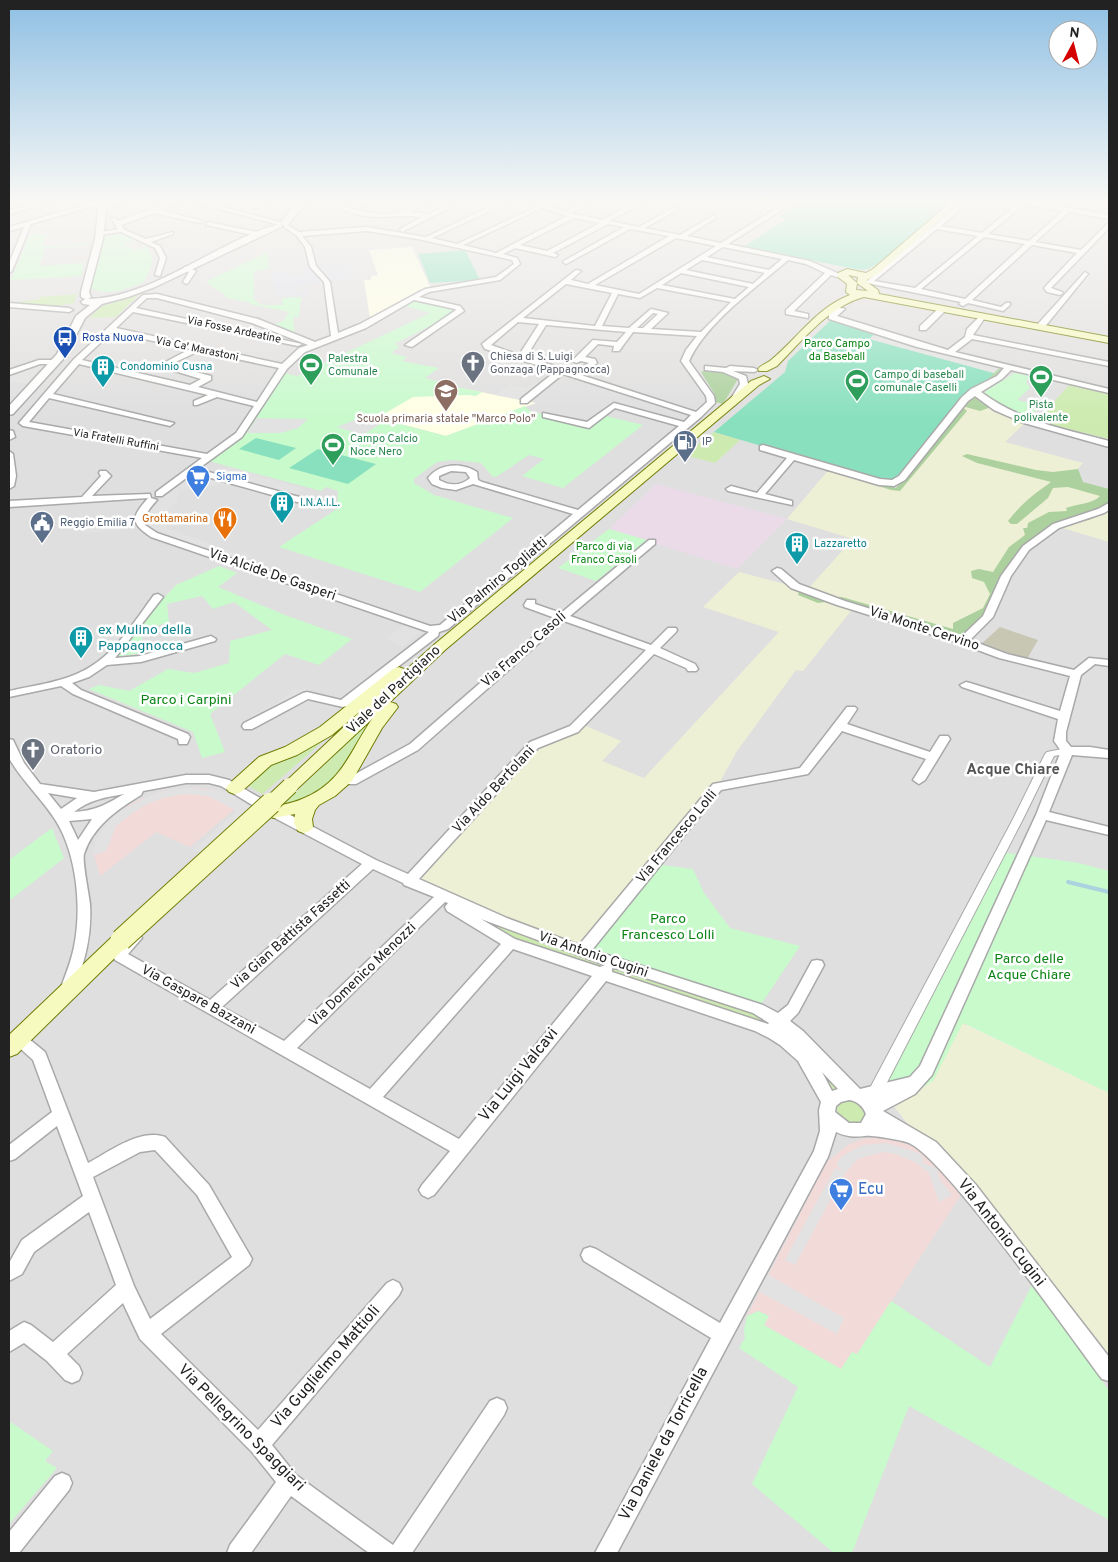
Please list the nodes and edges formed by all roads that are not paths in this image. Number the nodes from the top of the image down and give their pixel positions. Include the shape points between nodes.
1 (91, 274) edge
2 (173, 274) edge
3 (190, 274) edge
4 (319, 274) edge
5 (506, 274) edge
6 (574, 274) edge
7 (610, 274) edge
8 (675, 274) edge
9 (694, 274) edge
10 (769, 274) edge
11 (828, 274) edge
12 (842, 274) joint
13 (868, 274) edge
14 (869, 274) edge
15 (935, 274) edge
16 (996, 274) edge
17 (1061, 274) edge
18 (1085, 274) dead end
19 (864, 277) junction
20 (564, 281) junction
21 (186, 282) dead end
22 (590, 285) junction
23 (656, 286) junction
24 (754, 286) junction
25 (617, 290) junction
26 (916, 290) junction
27 (850, 291) junction
28 (1060, 293) dead end
29 (869, 294) junction
30 (105, 298) junction
31 (412, 298) junction
32 (86, 300) junction
33 (736, 301) junction
34 (967, 301) junction
35 (9, 304) edge
36 (1008, 304) dead end
37 (837, 308) junction
38 (131, 309) junction
39 (943, 309) junction
40 (69, 310) dead end
41 (955, 311) junction
42 (805, 316) dead end
43 (982, 316) junction
44 (516, 320) junction
45 (543, 324) junction
46 (1040, 327) junction
47 (597, 328) junction
48 (923, 328) dead end
49 (110, 329) junction
50 (631, 330) junction
51 (644, 330) junction
52 (704, 334) junction
53 (969, 336) junction
54 (334, 337) junction
55 (582, 340) dead end
56 (1109, 340) edge
57 (596, 342) junction
58 (311, 343) junction
59 (409, 345) dead end
60 (196, 349) junction
61 (948, 353) junction
62 (522, 358) junction
63 (77, 361) junction
64 (1109, 364) edge
65 (53, 365) junction
66 (71, 368) junction
67 (284, 368) junction
68 (708, 368) junction
69 (1009, 368) junction
70 (12, 369) edge
71 (690, 370) junction
72 (561, 371) junction
73 (761, 373) junction
74 (575, 375) junction
75 (191, 388) junction
76 (1109, 391) edge
77 (974, 392) junction
78 (216, 394) junction
79 (48, 395) junction
80 (524, 401) dead end
81 (197, 403) dead end
82 (732, 403) junction
83 (259, 405) junction
84 (9, 411) edge
85 (546, 414) dead end
86 (698, 415) junction
87 (170, 423) dead end
88 (686, 425) junction
89 (9, 433) edge
90 (9, 437) edge
91 (1109, 444) edge
92 (763, 448) dead end
93 (9, 455) edge
94 (209, 457) junction
95 (792, 457) junction
96 (191, 470) junction
97 (103, 473) dead end
98 (474, 481) dead end
99 (9, 486) edge
100 (731, 489) dead end
101 (759, 496) junction
102 (153, 497) junction
103 (85, 499) junction
104 (300, 500) dead end
105 (789, 503) dead end
106 (9, 504) edge
107 (1109, 506) edge
108 (580, 513) junction
109 (652, 542) dead end
110 (777, 571) dead end
111 (158, 597) dead end
112 (531, 602) dead end
113 (562, 616) junction
114 (434, 630) junction
115 (672, 630) dead end
116 (212, 639) dead end
117 (964, 641) junction
118 (445, 643) junction
119 (652, 649) junction
120 (105, 662) junction
121 (1109, 663) edge
122 (692, 668) dead end
123 (1076, 674) junction
124 (62, 682) junction
125 (966, 685) dead end
126 (9, 694) edge
127 (852, 710) dead end
128 (1064, 717) junction
129 (248, 726) dead end
130 (840, 726) junction
131 (944, 739) dead end
132 (183, 741) dead end
133 (9, 746) edge
134 (1067, 751) junction
135 (1109, 754) edge
136 (933, 758) junction
137 (9, 768) edge
138 (919, 780) dead end
139 (352, 781) dead end
140 (32, 782) junction
141 (144, 787) junction
142 (235, 788) junction
143 (96, 795) junction
144 (314, 800) junction
145 (110, 808) junction
146 (274, 812) junction
147 (1042, 815) junction
148 (60, 817) junction
149 (304, 827) junction
150 (1109, 830) edge
151 (76, 857) junction
152 (371, 863) junction
153 (409, 882) junction
154 (439, 900) junction
155 (510, 943) junction
156 (582, 952) junction
157 (817, 965) dead end
158 (607, 968) junction
159 (67, 990) junction
160 (212, 1007) junction
161 (774, 1026) junction
162 (14, 1043) edge
163 (286, 1050) junction
164 (916, 1082) junction
165 (862, 1094) junction
166 (372, 1098) junction
167 (829, 1109) junction
168 (874, 1112) junction
169 (60, 1115) junction
170 (857, 1130) junction
171 (908, 1136) junction
172 (460, 1148) junction
173 (822, 1152) junction
174 (9, 1154) edge
175 (84, 1174) junction
176 (428, 1190) dead end
177 (93, 1199) junction
178 (590, 1255) dead end
179 (9, 1273) edge
180 (126, 1288) junction
181 (392, 1289) dead end
182 (147, 1334) junction
183 (723, 1335) junction
184 (9, 1343) edge
185 (54, 1354) junction
186 (1109, 1372) edge
187 (72, 1373) dead end
188 (497, 1408) dead end
189 (259, 1445) junction
190 (289, 1482) junction
191 (62, 1483) dead end
192 (9, 1549) edge
193 (238, 1553) edge
194 (386, 1553) edge
195 (400, 1553) edge
196 (606, 1553) edge

1 - 32 street
2 - 30 street via 132,292
3 - 21 street
4 - 54 street via 327,282
5 - 31 street via 498,280 431,288
6 - 20 street
7 - 22 street
8 - 23 street
9 - 24 street
10 - 24 street
11 - 42 street via 789,312
12 - 19 main road
12 - 27 main road via 852,283
13 - 19 street
14 - 19 main road
15 - 26 street
16 - 34 street
17 - 28 street via 1047,288
18 - 46 street
19 - 26 street via 871,284
19 - 29 main road via 862,284
20 - 22 street
20 - 44 street
22 - 25 street
23 - 25 street via 640,296
23 - 33 street
24 - 33 street
25 - 47 street
26 - 34 street
27 - 29 main road
27 - 37 main road, Viale del Partigiano via 840,298
29 - 37 main road, Viale del Partigiano via 851,296
29 - 39 main road
30 - 32 street
30 - 32 street
31 - 54 street via 383,316
31 - 59 street via 460,310
32 - 65 street via 68,344
33 - 52 street
34 - 36 street via 1003,309
34 - 41 street
35 - 40 street
37 - 61 street via 832,317
37 - 73 main road, Viale del Partigiano
38 - 49 street
38 - 58 street, Via Fosse Ardeatine via 301,344
38 - 58 street via 143,297 157,296 255,321
39 - 41 main road
39 - 48 street
41 - 43 main road
43 - 46 main road
43 - 53 street
44 - 45 street
44 - 62 street via 486,344
45 - 47 street
45 - 62 street
46 - 56 main road
47 - 50 street
49 - 60 street, Via Ca' Marastoni
49 - 63 street
50 - 51 street
50 - 51 street via 651,311 664,314
50 - 57 street via 618,347
51 - 52 street
52 - 71 street via 686,356
53 - 61 street
53 - 64 street
54 - 58 street
55 - 57 street
57 - 74 street via 577,360 594,363
58 - 67 street
60 - 67 street, Via Ca' Marastoni
60 - 75 street via 162,366 208,378
61 - 69 street
62 - 72 street
63 - 66 street
63 - 75 street
65 - 66 street
65 - 70 street via 39,362
65 - 84 street
66 - 79 street
67 - 83 street
68 - 71 street
68 - 73 street via 739,368
68 - 82 street, Viale del Partigiano via 732,372 743,378 744,384
69 - 76 street
69 - 77 street via 1004,376
71 - 86 street, Via Palmiro Togliatti via 710,396 711,403
72 - 74 street
72 - 80 street
73 - 82 main road, Viale del Partigiano
74 - 86 street
75 - 78 street
77 - 91 street via 997,408 1027,422
77 - 95 street via 902,478 894,483 879,482
78 - 81 street
78 - 83 street
79 - 87 street
79 - 94 street, Via Fratelli Ruffini via 24,423
82 - 118 main road, Viale del Partigiano
83 - 94 street via 239,435
85 - 88 street via 589,425 614,405
86 - 88 street, Via Palmiro Togliatti
88 - 108 street, Via Palmiro Togliatti
89 - 90 street
92 - 95 street
93 - 99 street
94 - 96 street
95 - 101 street
96 - 102 street
96 - 104 street
97 - 103 street via 106,476
98 - 108 street
100 - 101 street
101 - 105 street
102 - 103 street
102 - 114 street, Via Alcide De Gasperi via 140,520 141,526 154,534
103 - 106 street
107 - 117 street via 1056,526 1026,548 1006,576 988,617
108 - 114 street, Via Palmiro Togliatti via 444,627
109 - 113 street, Via Franco Casoli
110 - 117 street, Via Monte Cervino via 795,586
111 - 120 street
112 - 113 street via 529,605
113 - 119 street
113 - 139 street, Via Franco Casoli via 414,747 392,756
114 - 129 street, Via Palmiro Togliatti via 434,634 343,704 307,695
115 - 119 street, Via Aldo Bertolani
116 - 120 street via 141,659
117 - 123 street, Via Monte Cervino via 1003,656
118 - 142 main road via 408,665 326,732 260,764
118 - 144 main road via 418,680 378,722 352,769 341,782
118 - 159 main road, Viale del Partigiano, bridge
119 - 122 street
119 - 153 street, Via Aldo Bertolani via 574,729 534,745
120 - 124 street via 88,674
121 - 123 street via 1093,660
123 - 128 street
124 - 126 street
124 - 132 street via 77,692 184,738
125 - 128 street
127 - 130 street, Via Francesco Lolli
128 - 134 street via 1060,741
130 - 136 street
130 - 156 street, Via Francesco Lolli via 804,771 717,787
131 - 136 street
133 - 140 street
134 - 135 street
134 - 147 street
134 - 165 street via 1050,754 1018,819
136 - 138 street
137 - 140 street
140 - 143 street, Via Antonio Cugini via 67,793
140 - 148 street
141 - 142 street, Via Antonio Cugini via 196,779 217,780
141 - 143 street, Via Antonio Cugini
141 - 145 street, Via Antonio Cugini
142 - 146 street, Via Antonio Cugini
143 - 148 street, Via Antonio Cugini via 77,803
144 - 146 main road via 293,810
144 - 149 main road via 304,812
145 - 148 street, Via Antonio Cugini via 86,816
145 - 151 street, Via Antonio Cugini via 90,829
146 - 149 street, Via Antonio Cugini
146 - 160 street, Via Gaspare Bazzani via 120,956
147 - 150 street
147 - 164 street via 926,1070
148 - 151 street via 69,832
149 - 152 street, Via Antonio Cugini
151 - 159 street via 83,902 83,933 77,964
152 - 153 street, Via Antonio Cugini
152 - 160 street, Via Gian Battista Fassetti
153 - 154 street, Via Antonio Cugini
153 - 156 street, Via Antonio Cugini
154 - 155 street, Via Antonio Cugini
154 - 163 street, Via Domenico Menozzi
155 - 158 street, Via Antonio Cugini
155 - 166 street
156 - 158 street, Via Antonio Cugini
157 - 161 street via 793,1009
158 - 161 street, Via Antonio Cugini
158 - 172 street, Via Luigi Valcavi
159 - 162 main road, Viale del Partigiano
160 - 163 street, Via Gaspare Bazzani
161 - 165 street, Via Antonio Cugini via 798,1035
161 - 167 street, Via Antonio Cugini via 812,1067
162 - 169 street, Via Pellegrino Spaggiari via 39,1056
163 - 166 street, Via Gaspare Bazzani
164 - 165 street
164 - 168 street
165 - 167 street via 839,1094
165 - 168 street, Via Antonio Cugini
166 - 172 street, Via Gaspare Bazzani
167 - 170 street, Via Antonio Cugini via 837,1126
167 - 173 street, Via Daniele da Torricella via 828,1131
168 - 170 street via 873,1120
168 - 171 street, Via Antonio Cugini
169 - 174 street
169 - 175 street, Via Pellegrino Spaggiari
170 - 171 street
170 - 173 street, Via Daniele da Torricella via 837,1138
171 - 186 street, Via Antonio Cugini via 930,1146 970,1190
172 - 176 street, Via Luigi Valcavi
173 - 183 street, Via Daniele da Torricella
175 - 177 street, Via Pellegrino Spaggiari
175 - 182 street via 138,1145 159,1142 203,1190 243,1259
177 - 179 street via 28,1246 16,1268
177 - 180 street, Via Pellegrino Spaggiari
178 - 183 street
180 - 182 street, Via Pellegrino Spaggiari
180 - 185 street
181 - 189 street, Via Guglielmo Mattioli
182 - 189 street, Via Pellegrino Spaggiari
183 - 196 street, Via Daniele da Torricella
184 - 185 street via 24,1331
185 - 187 street
188 - 195 street
189 - 190 street, Via Pellegrino Spaggiari
190 - 193 street
190 - 194 street, Via Pellegrino Spaggiari
191 - 192 street

